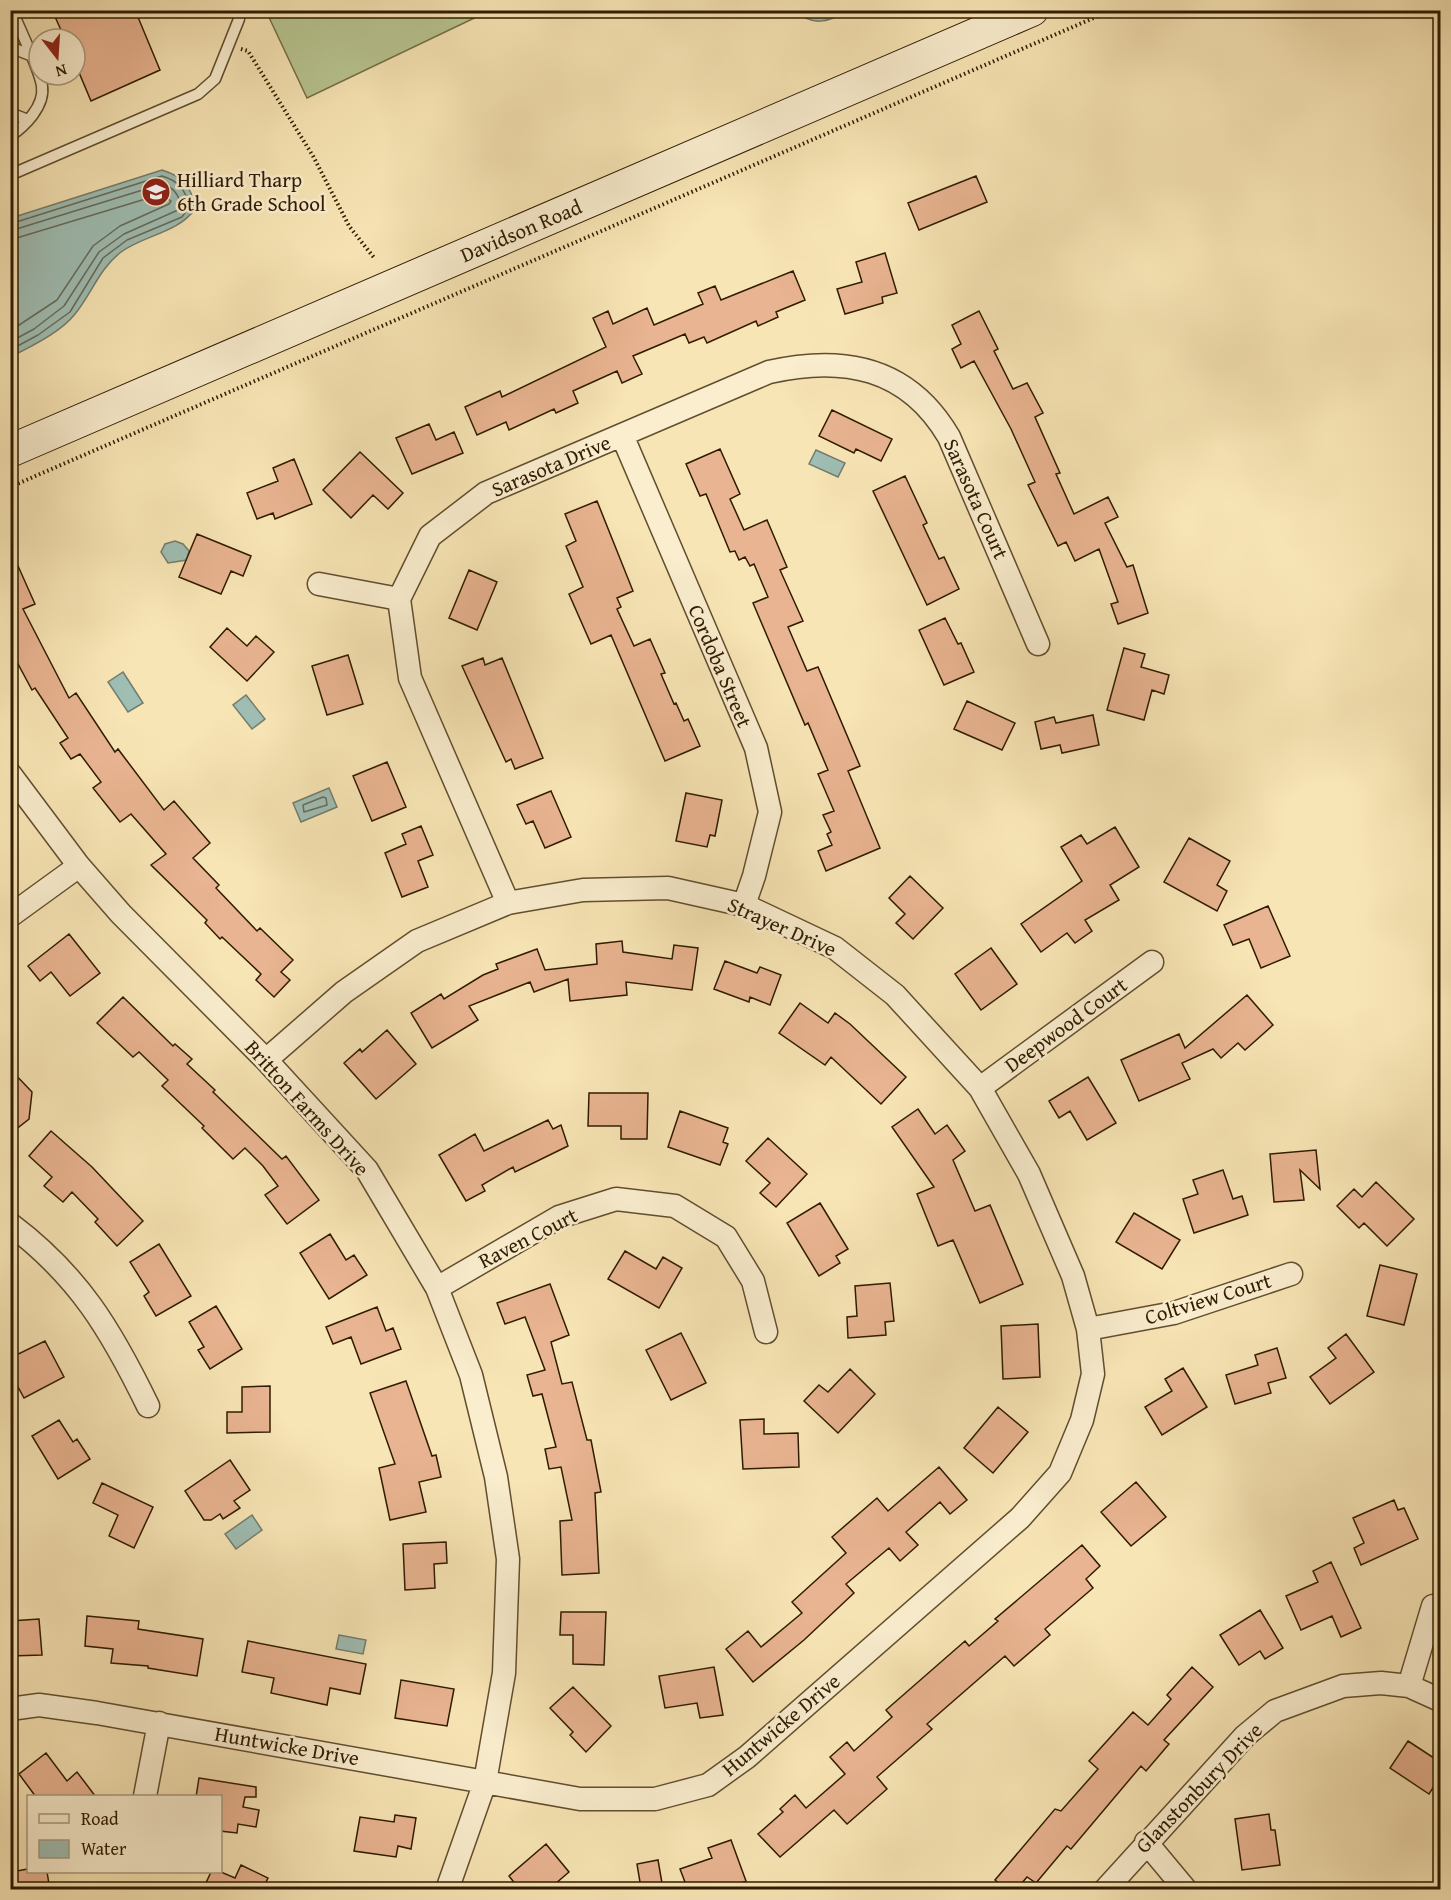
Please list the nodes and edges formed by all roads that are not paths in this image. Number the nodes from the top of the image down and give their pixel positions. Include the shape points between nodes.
1 (12, 10) edge
2 (237, 10) edge
3 (1032, 10) edge
4 (10, 46) edge
5 (27, 48) edge
6 (27, 54) edge
7 (42, 87) edge
8 (10, 113) edge
9 (28, 120) junction
10 (10, 136) edge
11 (10, 175) edge
12 (885, 376) joint
13 (622, 435) junction
14 (10, 452) edge
15 (319, 584) dead end
16 (399, 599) junction
17 (1038, 644) dead end
18 (10, 774) edge
19 (79, 867) junction
20 (508, 903) junction
21 (744, 905) junction
22 (10, 916) edge
23 (1152, 962) dead end
24 (266, 1060) junction
25 (980, 1088) junction
26 (1029, 1174) joint
27 (10, 1224) edge
28 (1291, 1274) dead end
29 (437, 1288) junction
30 (1089, 1329) junction
31 (766, 1332) dead end
32 (148, 1406) dead end
33 (1432, 1606) dead end
34 (1409, 1686) junction
35 (1440, 1700) edge
36 (10, 1709) edge
37 (159, 1724) junction
38 (485, 1782) junction
39 (145, 1795) edge
40 (1146, 1842) junction
41 (447, 1890) edge
42 (1105, 1890) edge
43 (1186, 1890) edge

1 - 5 lane
2 - 11 lane via 239,19 215,79 198,94
3 - 14 main road, Davidson Road
4 - 6 lane
7 - 9 lane via 40,100
8 - 9 lane
9 - 10 lane
12 - 13 street, Sarasota Drive via 826,363 798,365 769,372
12 - 17 street, Sarasota Court via 922,400 950,436
13 - 16 street, Sarasota Drive via 486,493 430,536
13 - 21 street, Cordoba Street via 756,748 770,812
15 - 16 street
16 - 20 street via 410,678
18 - 19 street, Britton Farms Drive
19 - 22 street
19 - 24 street, Britton Farms Drive
20 - 21 street, Strayer Drive via 582,890 668,888
20 - 24 street, Strayer Drive via 417,941 344,992
21 - 25 street, Strayer Drive via 850,958 895,995
23 - 25 street, Deepwood Court
24 - 29 street, Britton Farms Drive via 367,1170
25 - 26 street, Strayer Drive
26 - 30 street, Huntwicke Drive via 1073,1276
27 - 32 street via 45,1250 83,1292 126,1361
28 - 30 street, Coltview Court via 1174,1313
29 - 31 street, Raven Court via 559,1217 616,1199 675,1206 726,1237 753,1281
29 - 38 street, Britton Farms Drive via 471,1376 496,1477 508,1559 504,1672
30 - 38 street, Huntwicke Drive via 1093,1374 1082,1420 1060,1473 1020,1518 747,1757 708,1785 654,1799 580,1799
33 - 34 street
34 - 35 street, Glanstonbury Drive
34 - 40 street, Glanstonbury Drive via 1343,1686 1275,1711 1245,1736
36 - 37 street, Huntwicke Drive via 39,1705
37 - 38 street, Huntwicke Drive
37 - 39 street
38 - 41 street, Britton Farms Drive
40 - 42 street, Glanstonbury Drive
40 - 43 street

